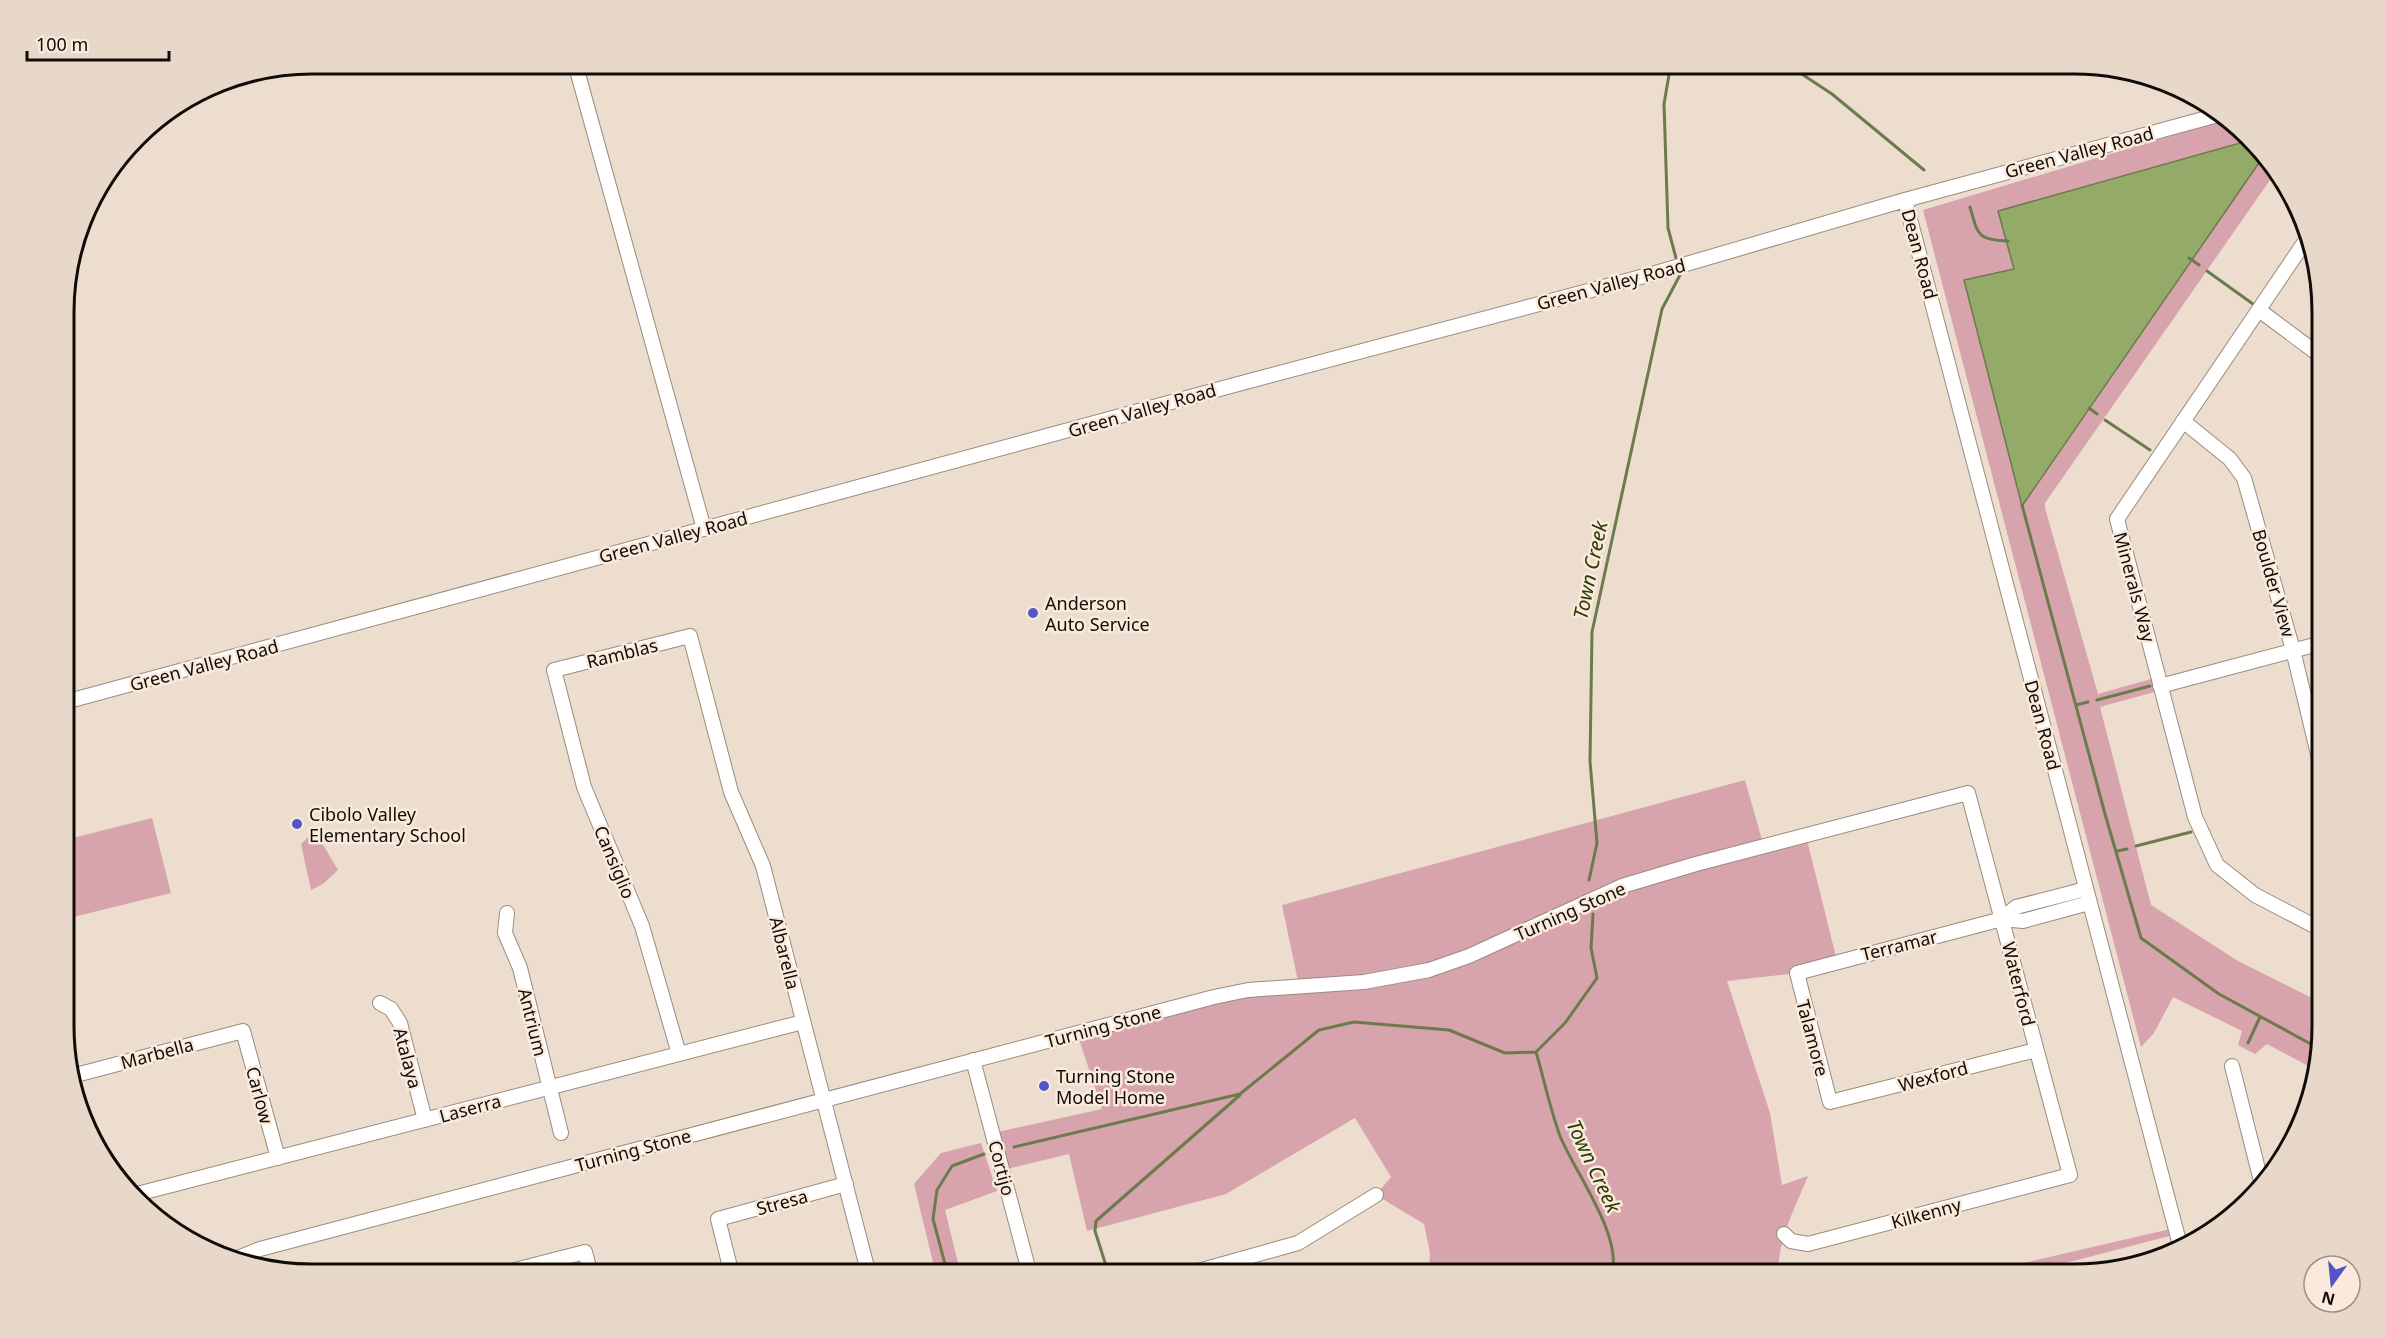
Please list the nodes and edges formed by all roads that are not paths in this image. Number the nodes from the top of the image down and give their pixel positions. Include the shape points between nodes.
1 (578, 74) edge
2 (2211, 117) edge
3 (1905, 200) junction
4 (2303, 245) edge
5 (2259, 310) junction
6 (2312, 350) edge
7 (2183, 422) junction
8 (704, 529) junction
9 (690, 636) joint
10 (2312, 645) edge
11 (2293, 650) junction
12 (554, 670) joint
13 (2160, 686) junction
14 (74, 700) edge
15 (2312, 729) edge
16 (1968, 793) joint
17 (2086, 889) junction
18 (2089, 903) junction
19 (507, 913) dead end
20 (2002, 919) junction
21 (2312, 925) edge
22 (1797, 973) joint
23 (380, 1003) dead end
24 (803, 1022) junction
25 (243, 1031) joint
26 (2036, 1050) junction
27 (679, 1054) junction
28 (974, 1060) junction
29 (2232, 1066) dead end
30 (78, 1074) edge
31 (550, 1087) junction
32 (823, 1100) junction
33 (1830, 1102) joint
34 (424, 1120) junction
35 (561, 1133) dead end
36 (278, 1158) junction
37 (2070, 1175) joint
38 (2260, 1175) edge
39 (846, 1184) junction
40 (141, 1193) edge
41 (1376, 1195) dead end
42 (1784, 1234) dead end
43 (2179, 1241) edge
44 (245, 1255) edge
45 (538, 1264) edge
46 (588, 1264) edge
47 (729, 1264) edge
48 (866, 1264) edge
49 (1027, 1264) edge
50 (1223, 1264) edge

1 - 8 street
2 - 3 street, Green Valley Road
3 - 8 street, Green Valley Road via 1653,274
3 - 17 street, Dean Road
4 - 5 street, Minerals Way
5 - 6 street
5 - 7 street, Minerals Way
7 - 11 street, Boulder View via 2230,459 2244,478
7 - 13 street, Minerals Way via 2117,519
8 - 14 street, Green Valley Road
9 - 12 street, Ramblas
9 - 24 street, Albarella via 731,792 763,866
10 - 11 street
11 - 13 street
11 - 15 street, Boulder View
12 - 27 street, Cansiglio via 584,787 642,926
13 - 21 street, Minerals Way via 2194,817 2217,865 2255,895
16 - 20 street, Waterford
16 - 28 street, Turning Stone via 1622,886 1469,956 1429,970 1389,979 1248,990
17 - 18 street, Dean Road
17 - 20 street, Terramar via 2016,907
18 - 20 street, Terramar via 2023,921
18 - 43 street, Dean Road
19 - 31 street, Antrium via 505,933 520,968
20 - 22 street, Terramar
20 - 26 street, Waterford
22 - 33 street, Talamore
23 - 34 street, Atalaya via 391,1009 400,1023
24 - 27 street, Laserra
24 - 32 street, Albarella
25 - 30 street, Marbella
25 - 36 street, Carlow
26 - 33 street, Wexford
26 - 37 street, Waterford
27 - 31 street, Laserra
28 - 32 street, Turning Stone
28 - 49 street, Cortijo
29 - 38 street
31 - 34 street, Laserra
31 - 35 street, Antrium
32 - 39 street, Albarella
32 - 44 street, Turning Stone
34 - 36 street, Laserra
36 - 40 street, Laserra
37 - 42 street, Kilkenny via 1808,1244 1791,1241
39 - 47 street, Stresa via 718,1219
39 - 48 street, Albarella
41 - 50 street via 1298,1243
45 - 46 street via 585,1252

